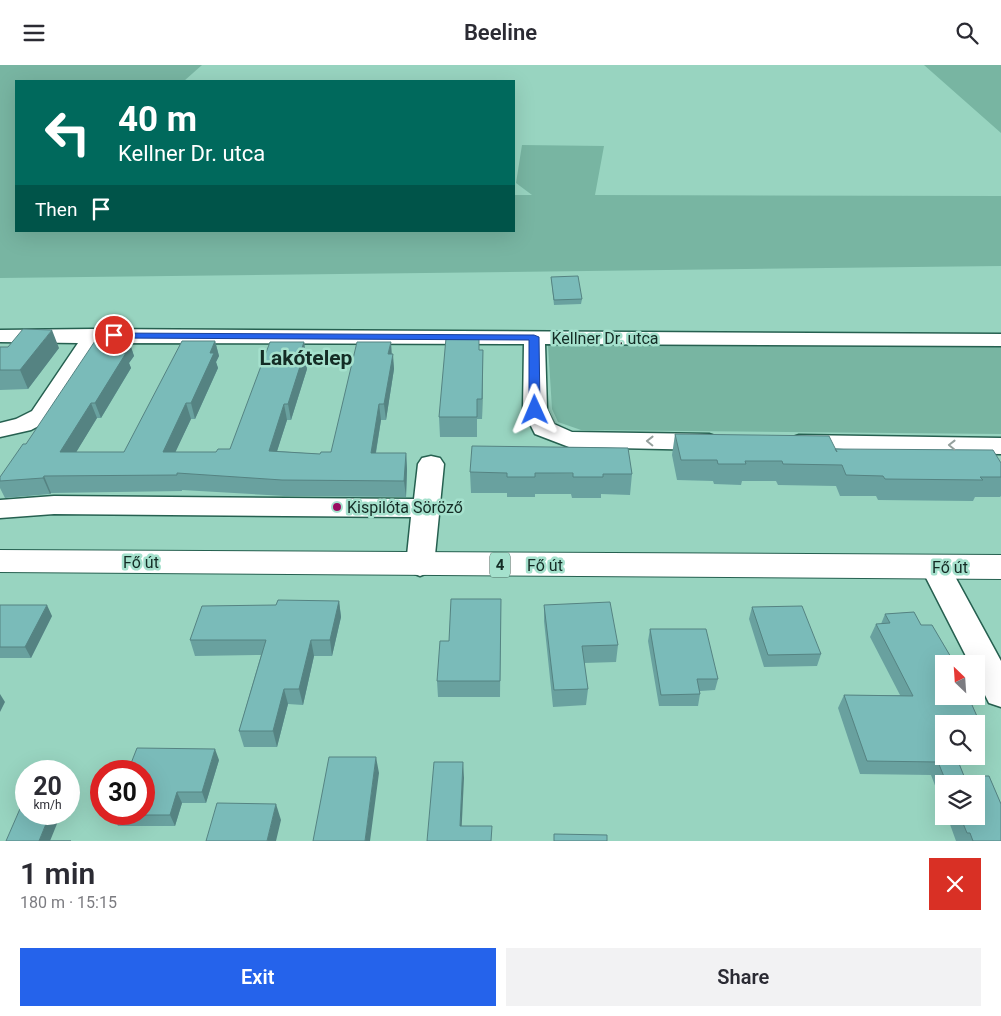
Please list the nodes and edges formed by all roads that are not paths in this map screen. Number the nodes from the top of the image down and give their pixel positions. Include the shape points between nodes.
1 (94, 335) junction
2 (0, 336) edge
3 (534, 337) junction
4 (1001, 340) edge
5 (0, 430) edge
6 (732, 442) edge
7 (782, 443) edge
8 (1001, 446) edge
9 (431, 464) dead end
10 (426, 508) junction
11 (0, 509) edge
12 (0, 561) edge
13 (420, 565) junction
14 (1001, 567) edge
15 (936, 568) junction
16 (1001, 693) edge

1 - 2 street, Kellner Dr. utca
1 - 3 street, Kellner Dr. utca
1 - 5 street via 40,416 23,425
3 - 4 street, Kellner Dr. utca
6 -> 3 street via 569,439 544,429 535,410
8 -> 7 street
9 - 10 street
10 - 11 street via 54,505
10 - 13 street
12 - 13 main road, Fő út / 4
13 - 15 main road, Fő út / 4
14 - 15 main road, Fő út / 4
15 - 16 street

